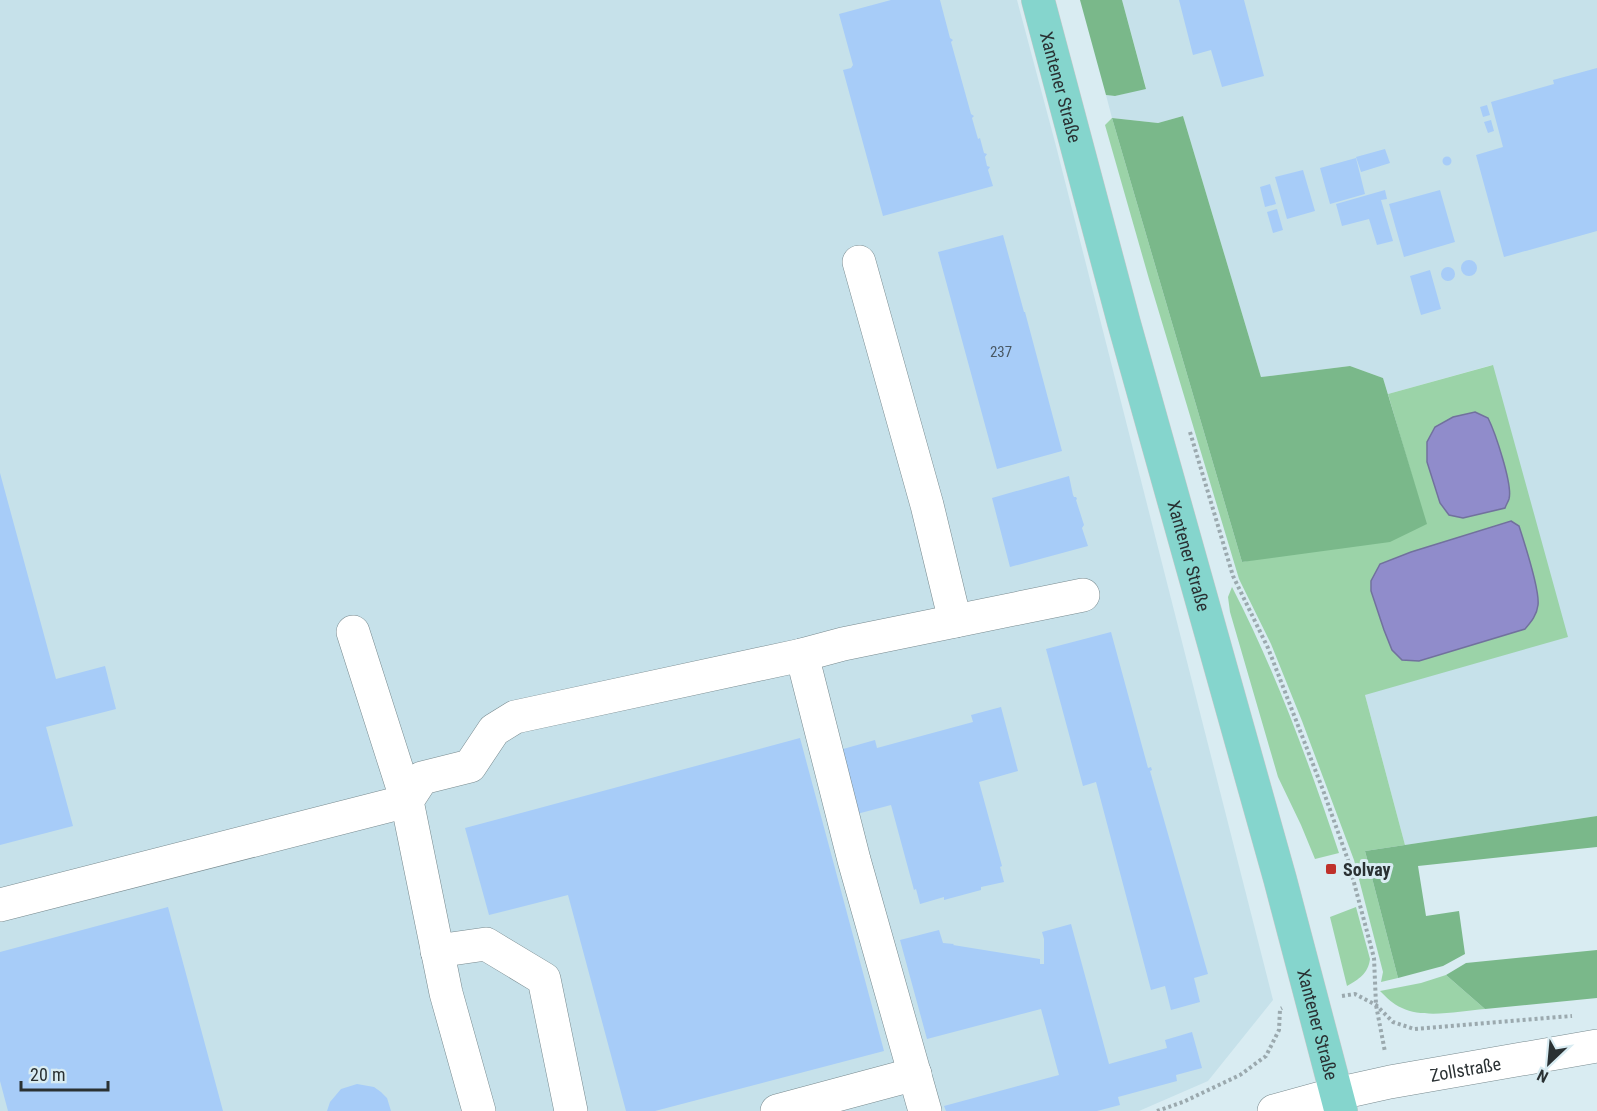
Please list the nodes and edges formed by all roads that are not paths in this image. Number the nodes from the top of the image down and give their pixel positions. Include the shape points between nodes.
1 (1038, 0) edge
2 (859, 262) dead end
3 (1083, 596) dead end
4 (955, 621) junction
5 (353, 632) dead end
6 (802, 655) junction
7 (407, 801) junction
8 (0, 905) edge
9 (437, 951) junction
10 (1597, 1046) edge
11 (915, 1074) junction
12 (1338, 1102) edge
13 (479, 1111) edge
14 (571, 1111) edge
15 (777, 1111) edge
16 (925, 1111) edge
17 (1274, 1111) edge

1 - 12 main road, Xantener Straße
2 - 4 street
3 - 4 street
4 - 6 street
5 - 7 street
6 - 7 street via 515,717 494,730 470,766 422,778
6 - 11 street via 854,860
7 - 8 street
7 - 9 street
9 - 13 street
9 - 14 street via 486,944 544,979
10 - 12 street, Zollstraße via 1390,1082
11 - 15 street
11 - 16 street
12 - 17 street, Zollstraße

